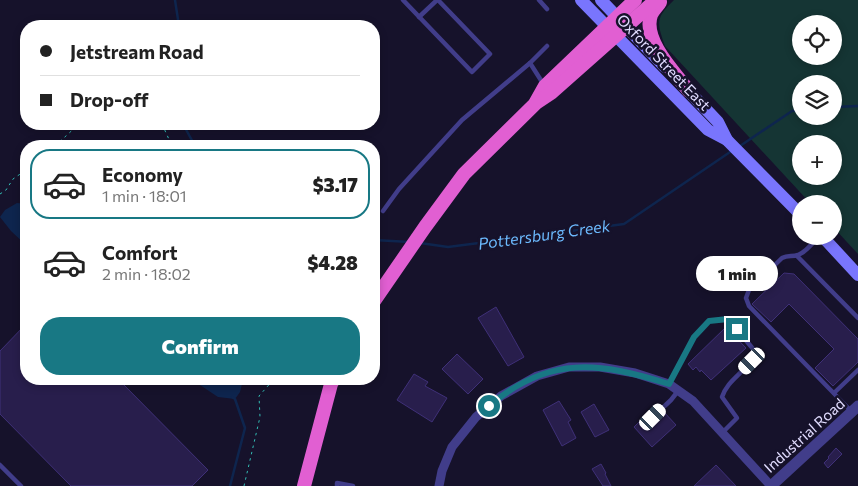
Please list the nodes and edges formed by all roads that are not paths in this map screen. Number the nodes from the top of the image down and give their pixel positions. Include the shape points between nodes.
1 (403, 0) edge
2 (438, 0) edge
3 (539, 0) edge
4 (581, 0) edge
5 (601, 0) edge
6 (635, 0) edge
7 (656, 0) edge
8 (661, 0) edge
9 (547, 9) dead end
10 (419, 17) junction
11 (616, 27) junction
12 (547, 46) dead end
13 (530, 63) junction
14 (545, 86) junction
15 (689, 91) junction
16 (536, 103) junction
17 (727, 140) junction
18 (792, 206) edge
19 (383, 211) dead end
20 (811, 245) edge
21 (830, 245) edge
22 (796, 256) junction
23 (858, 275) edge
24 (380, 292) edge
25 (858, 318) edge
26 (858, 370) edge
27 (669, 384) junction
28 (331, 385) edge
29 (678, 391) junction
30 (834, 393) junction
31 (855, 409) edge
32 (653, 417) dead end
33 (722, 433) junction
34 (0, 465) edge
35 (21, 486) edge
36 (304, 486) edge
37 (337, 486) edge
38 (353, 486) edge
39 (439, 486) edge
40 (771, 486) edge

1 - 10 lane
2 - 10 lane
2 - 10 lane via 490,54 472,72
3 - 9 lane
4 - 11 main road, Oxford Street East
5 - 11 main road, Oxford Street East
6 - 11 highway
7 - 11 highway
8 - 15 highway via 651,15 652,38 660,54
11 - 14 highway
11 - 15 main road, Oxford Street East
11 - 16 highway via 551,94
11 - 17 main road, Oxford Street East via 708,130
12 - 13 lane
13 - 14 lane
13 - 19 lane via 462,120
14 - 16 highway
15 - 17 main road, Oxford Street East via 718,122
16 - 24 highway via 464,174
17 - 18 main road, Oxford Street East
20 - 22 lane
21 - 23 main road
22 - 25 lane
22 - 30 lane via 782,258 749,290 746,298 749,306
26 - 30 lane
27 - 29 street
27 - 33 lane via 694,337 709,321 728,319 754,350 752,361 725,388 722,397 737,418
27 - 39 street via 635,373 600,367 569,367 537,376 501,396 476,417 452,446
28 - 36 highway
29 - 32 lane
29 - 33 street
30 - 31 lane
31 - 40 street, Industrial Road
33 - 40 street
34 - 35 lane
37 - 38 lane via 337,483

